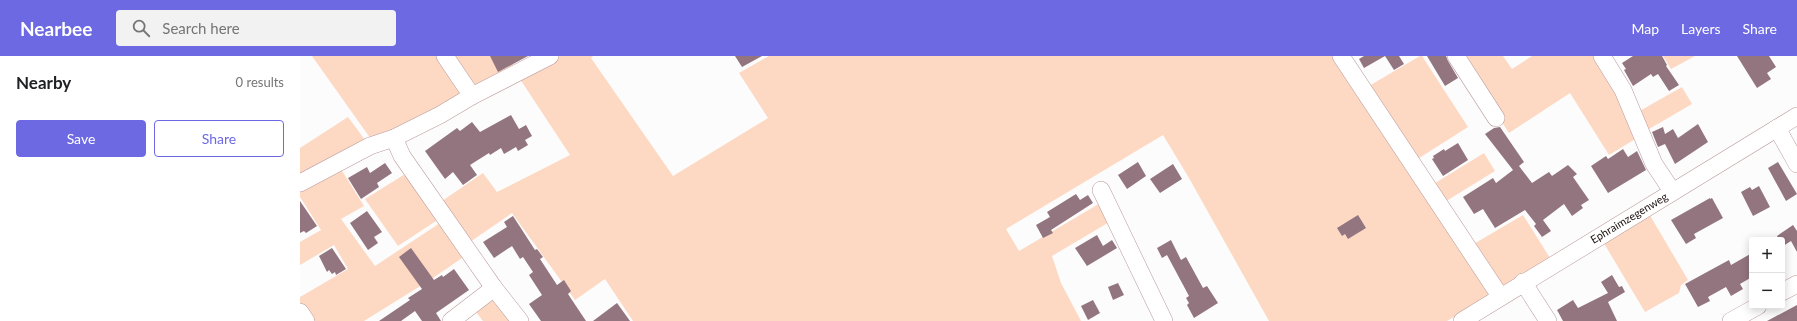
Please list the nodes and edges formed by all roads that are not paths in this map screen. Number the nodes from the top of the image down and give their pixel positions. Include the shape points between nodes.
1 (445, 56) edge
2 (550, 56) edge
3 (1342, 56) edge
4 (1456, 56) edge
5 (1602, 56) edge
6 (472, 96) junction
7 (1797, 116) edge
8 (1496, 118) dead end
9 (1777, 128) junction
10 (394, 138) junction
11 (1797, 164) edge
12 (300, 183) edge
13 (1100, 190) dead end
14 (1672, 191) junction
15 (1523, 282) junction
16 (1797, 284) edge
17 (494, 288) junction
18 (1785, 290) edge
19 (1500, 296) junction
20 (1753, 309) edge
21 (300, 312) edge
22 (306, 321) edge
23 (451, 321) edge
24 (520, 321) edge
25 (1164, 321) edge
26 (1462, 321) edge
27 (1548, 321) edge
28 (1731, 321) edge

1 - 6 street
2 - 6 street
3 - 19 street
4 - 8 street
5 - 14 street via 1623,90 1654,164
6 - 10 street
7 - 9 street, Ephraimzegenweg
9 - 11 street
9 - 14 street, Ephraimzegenweg
10 - 12 street via 370,146
10 - 17 street via 402,156
13 - 25 street
14 - 15 street, Ephraimzegenweg
15 - 19 street, Ephraimzegenweg
15 - 27 street
16 - 18 street
17 - 23 street
17 - 24 street
19 - 26 street, Ephraimzegenweg
20 - 28 street
21 - 22 street

